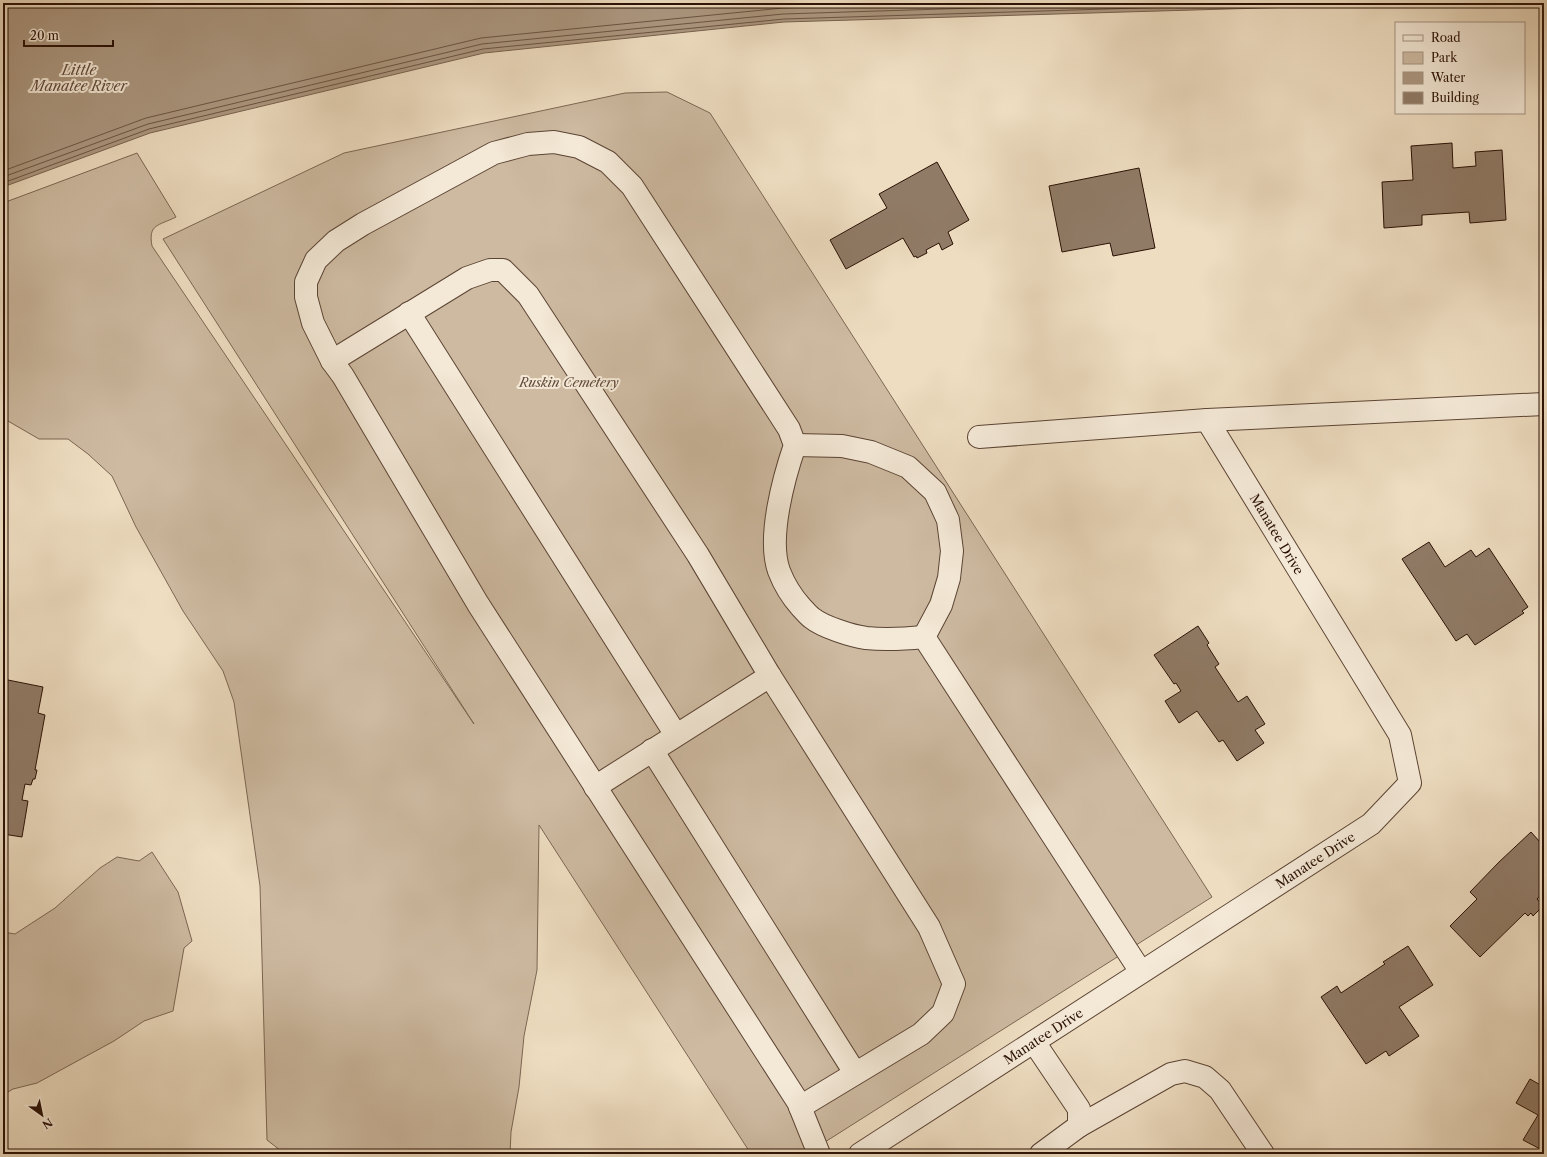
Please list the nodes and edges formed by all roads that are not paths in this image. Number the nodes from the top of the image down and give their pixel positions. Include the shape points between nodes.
1 (409, 313) junction
2 (332, 361) junction
3 (1544, 404) edge
4 (1207, 420) junction
5 (979, 437) dead end
6 (795, 446) junction
7 (924, 637) junction
8 (770, 676) junction
9 (676, 735) junction
10 (652, 750) junction
11 (595, 787) junction
12 (1141, 972) junction
13 (1034, 1042) junction
14 (855, 1073) junction
15 (800, 1107) junction
16 (1079, 1126) junction
17 (819, 1154) edge
18 (860, 1154) edge
19 (1041, 1154) edge
20 (1263, 1154) edge

1 - 2 street
1 - 8 street via 467,278 490,270 503,270 528,295 698,555
1 - 9 street
2 - 6 street via 313,323 306,297 306,282 316,260 336,241 363,224 494,152 528,144 561,143 579,147 608,162 632,186 789,430
2 - 11 street via 478,604
3 - 4 street
4 - 5 street
4 - 12 street, Manatee Drive via 1400,735 1410,783 1371,824
6 - 7 street via 786,471 778,510 776,546 779,570 793,598 812,619 835,630 864,638 892,640
6 - 7 street via 842,446 871,452 908,466 935,492 948,520 952,551 949,578 941,605
7 - 12 street
8 - 9 street
8 - 14 street via 930,927 954,984 943,1013 920,1034
9 - 10 street
10 - 11 street
10 - 14 street
11 - 15 street
12 - 13 street, Manatee Drive
13 - 16 street via 1079,1109
13 - 18 street, Manatee Drive
14 - 15 street
15 - 17 street
16 - 19 street
16 - 20 street via 1171,1074 1185,1071 1205,1077 1220,1090

